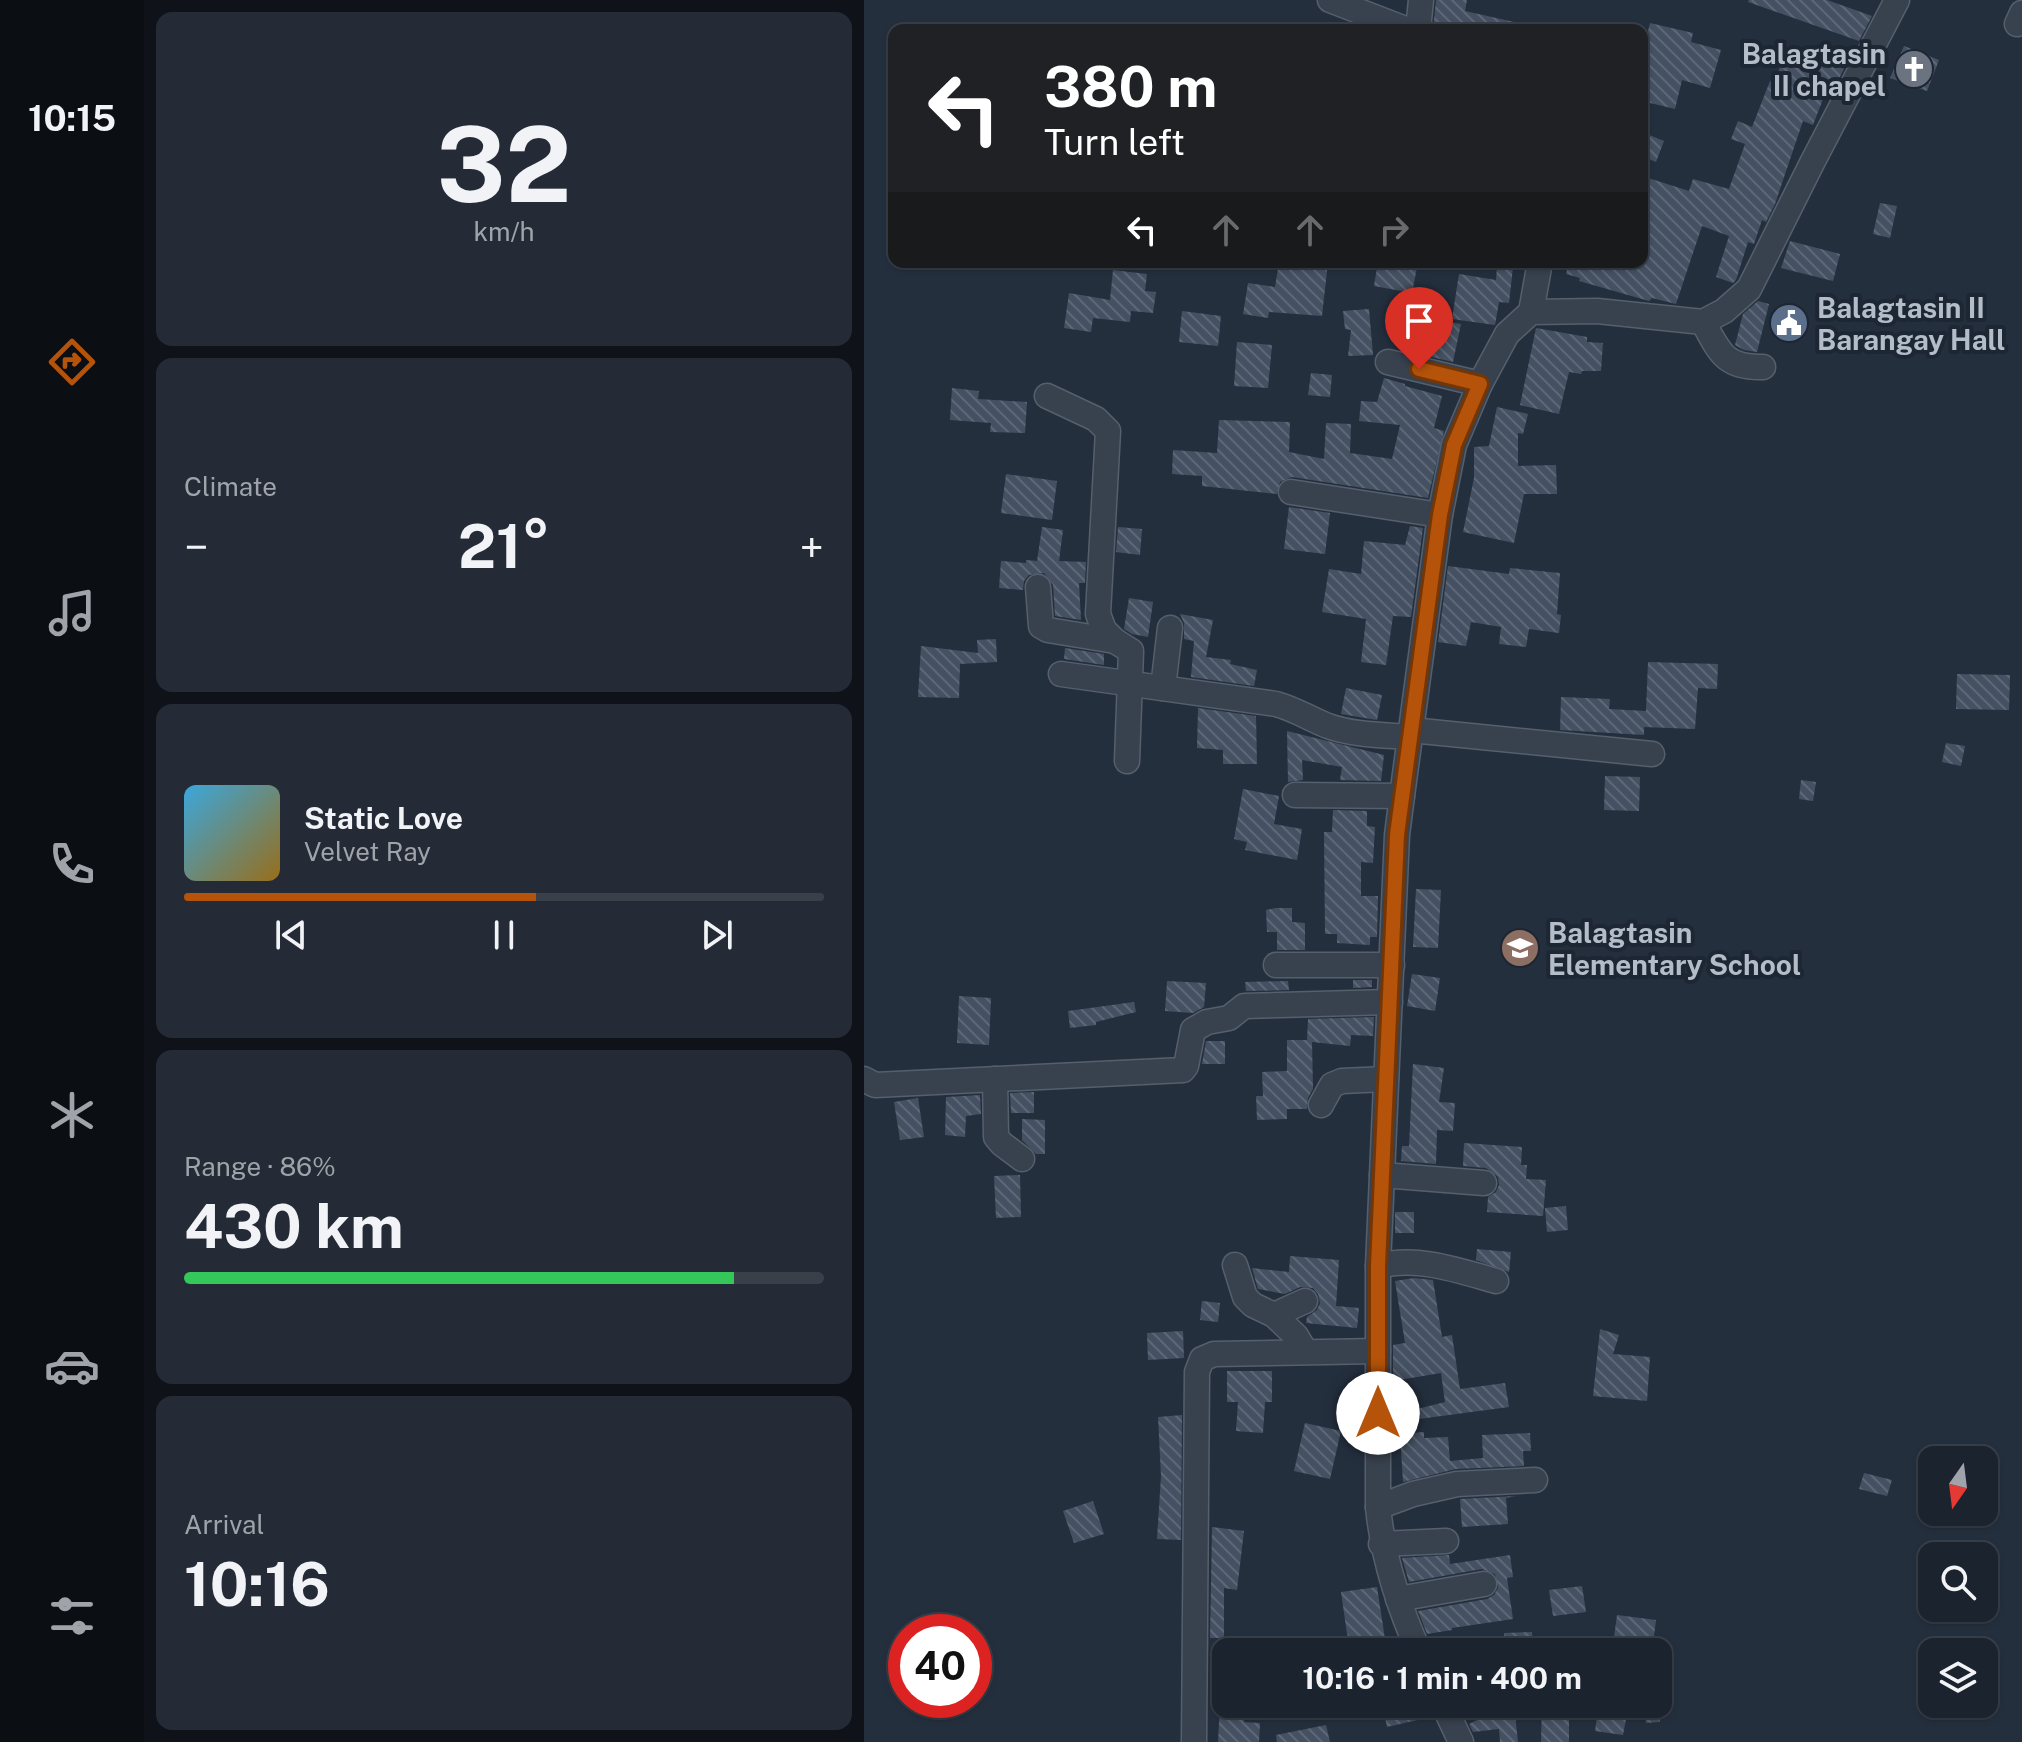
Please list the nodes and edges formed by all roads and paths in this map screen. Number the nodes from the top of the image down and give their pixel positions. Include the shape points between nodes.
1 (1330, 0) edge
2 (1421, 0) edge
3 (1897, 0) edge
4 (1392, 24) edge
5 (1419, 24) edge
6 (1539, 268) edge
7 (1531, 312) junction
8 (1703, 322) junction
9 (1388, 362) dead end
10 (1763, 367) dead end
11 (1480, 384) junction
12 (1047, 396) dead end
13 (1291, 492) dead end
14 (1440, 515) junction
15 (1038, 587) dead end
16 (1176, 636) dead end
17 (1115, 641) junction
18 (1061, 674) dead end
19 (1131, 683) junction
20 (1170, 689) junction
21 (1410, 734) junction
22 (1652, 754) dead end
23 (1127, 761) dead end
24 (1295, 795) dead end
25 (1402, 796) junction
26 (1276, 965) dead end
27 (1392, 965) junction
28 (1390, 1002) junction
29 (864, 1079) edge
30 (995, 1079) junction
31 (1386, 1079) junction
32 (1321, 1105) dead end
33 (1022, 1159) dead end
34 (1382, 1175) junction
35 (1484, 1183) dead end
36 (1235, 1265) dead end
37 (1378, 1266) junction
38 (1496, 1281) dead end
39 (1305, 1301) dead end
40 (1274, 1315) junction
41 (1305, 1351) junction
42 (1378, 1351) junction
43 (1535, 1480) dead end
44 (1378, 1507) junction
45 (1446, 1541) dead end
46 (1381, 1544) junction
47 (1484, 1584) dead end
48 (1398, 1599) junction
49 (1413, 1638) edge
50 (1450, 1718) edge
51 (1194, 1742) edge
52 (1461, 1742) edge

1 - 4 street
2 - 5 street
3 - 8 street via 1749,289
6 - 7 street
7 - 8 street via 1597,311
7 - 11 street via 1507,334
8 - 10 street via 1730,362
9 - 11 street
11 - 14 street via 1454,445
12 - 17 street via 1096,419 1108,431 1098,614
13 - 14 street
14 - 21 street
15 - 17 street via 1041,626
16 - 20 street
17 - 19 street via 1131,651
18 - 19 street
19 - 20 street
19 - 23 street
20 - 21 street via 1276,704 1347,731
21 - 22 street
21 - 25 street
24 - 25 street
25 - 27 street
26 - 27 street
27 - 28 street
28 - 30 street via 1244,1006 1229,1018 1193,1030 1183,1070
28 - 31 street
29 - 30 street via 875,1085
30 - 33 street via 996,1137
31 - 32 street via 1342,1081 1332,1085
31 - 34 street
34 - 35 street
34 - 37 street
36 - 40 street via 1245,1297
37 - 38 street via 1400,1261 1428,1264
37 - 42 street
39 - 40 street
40 - 41 street
41 - 42 street
41 - 51 street via 1214,1354 1202,1359 1197,1372
42 - 44 street
43 - 44 street via 1457,1484
44 - 46 street
45 - 46 street
46 - 48 street
47 - 48 street
48 - 49 street
50 - 52 street

